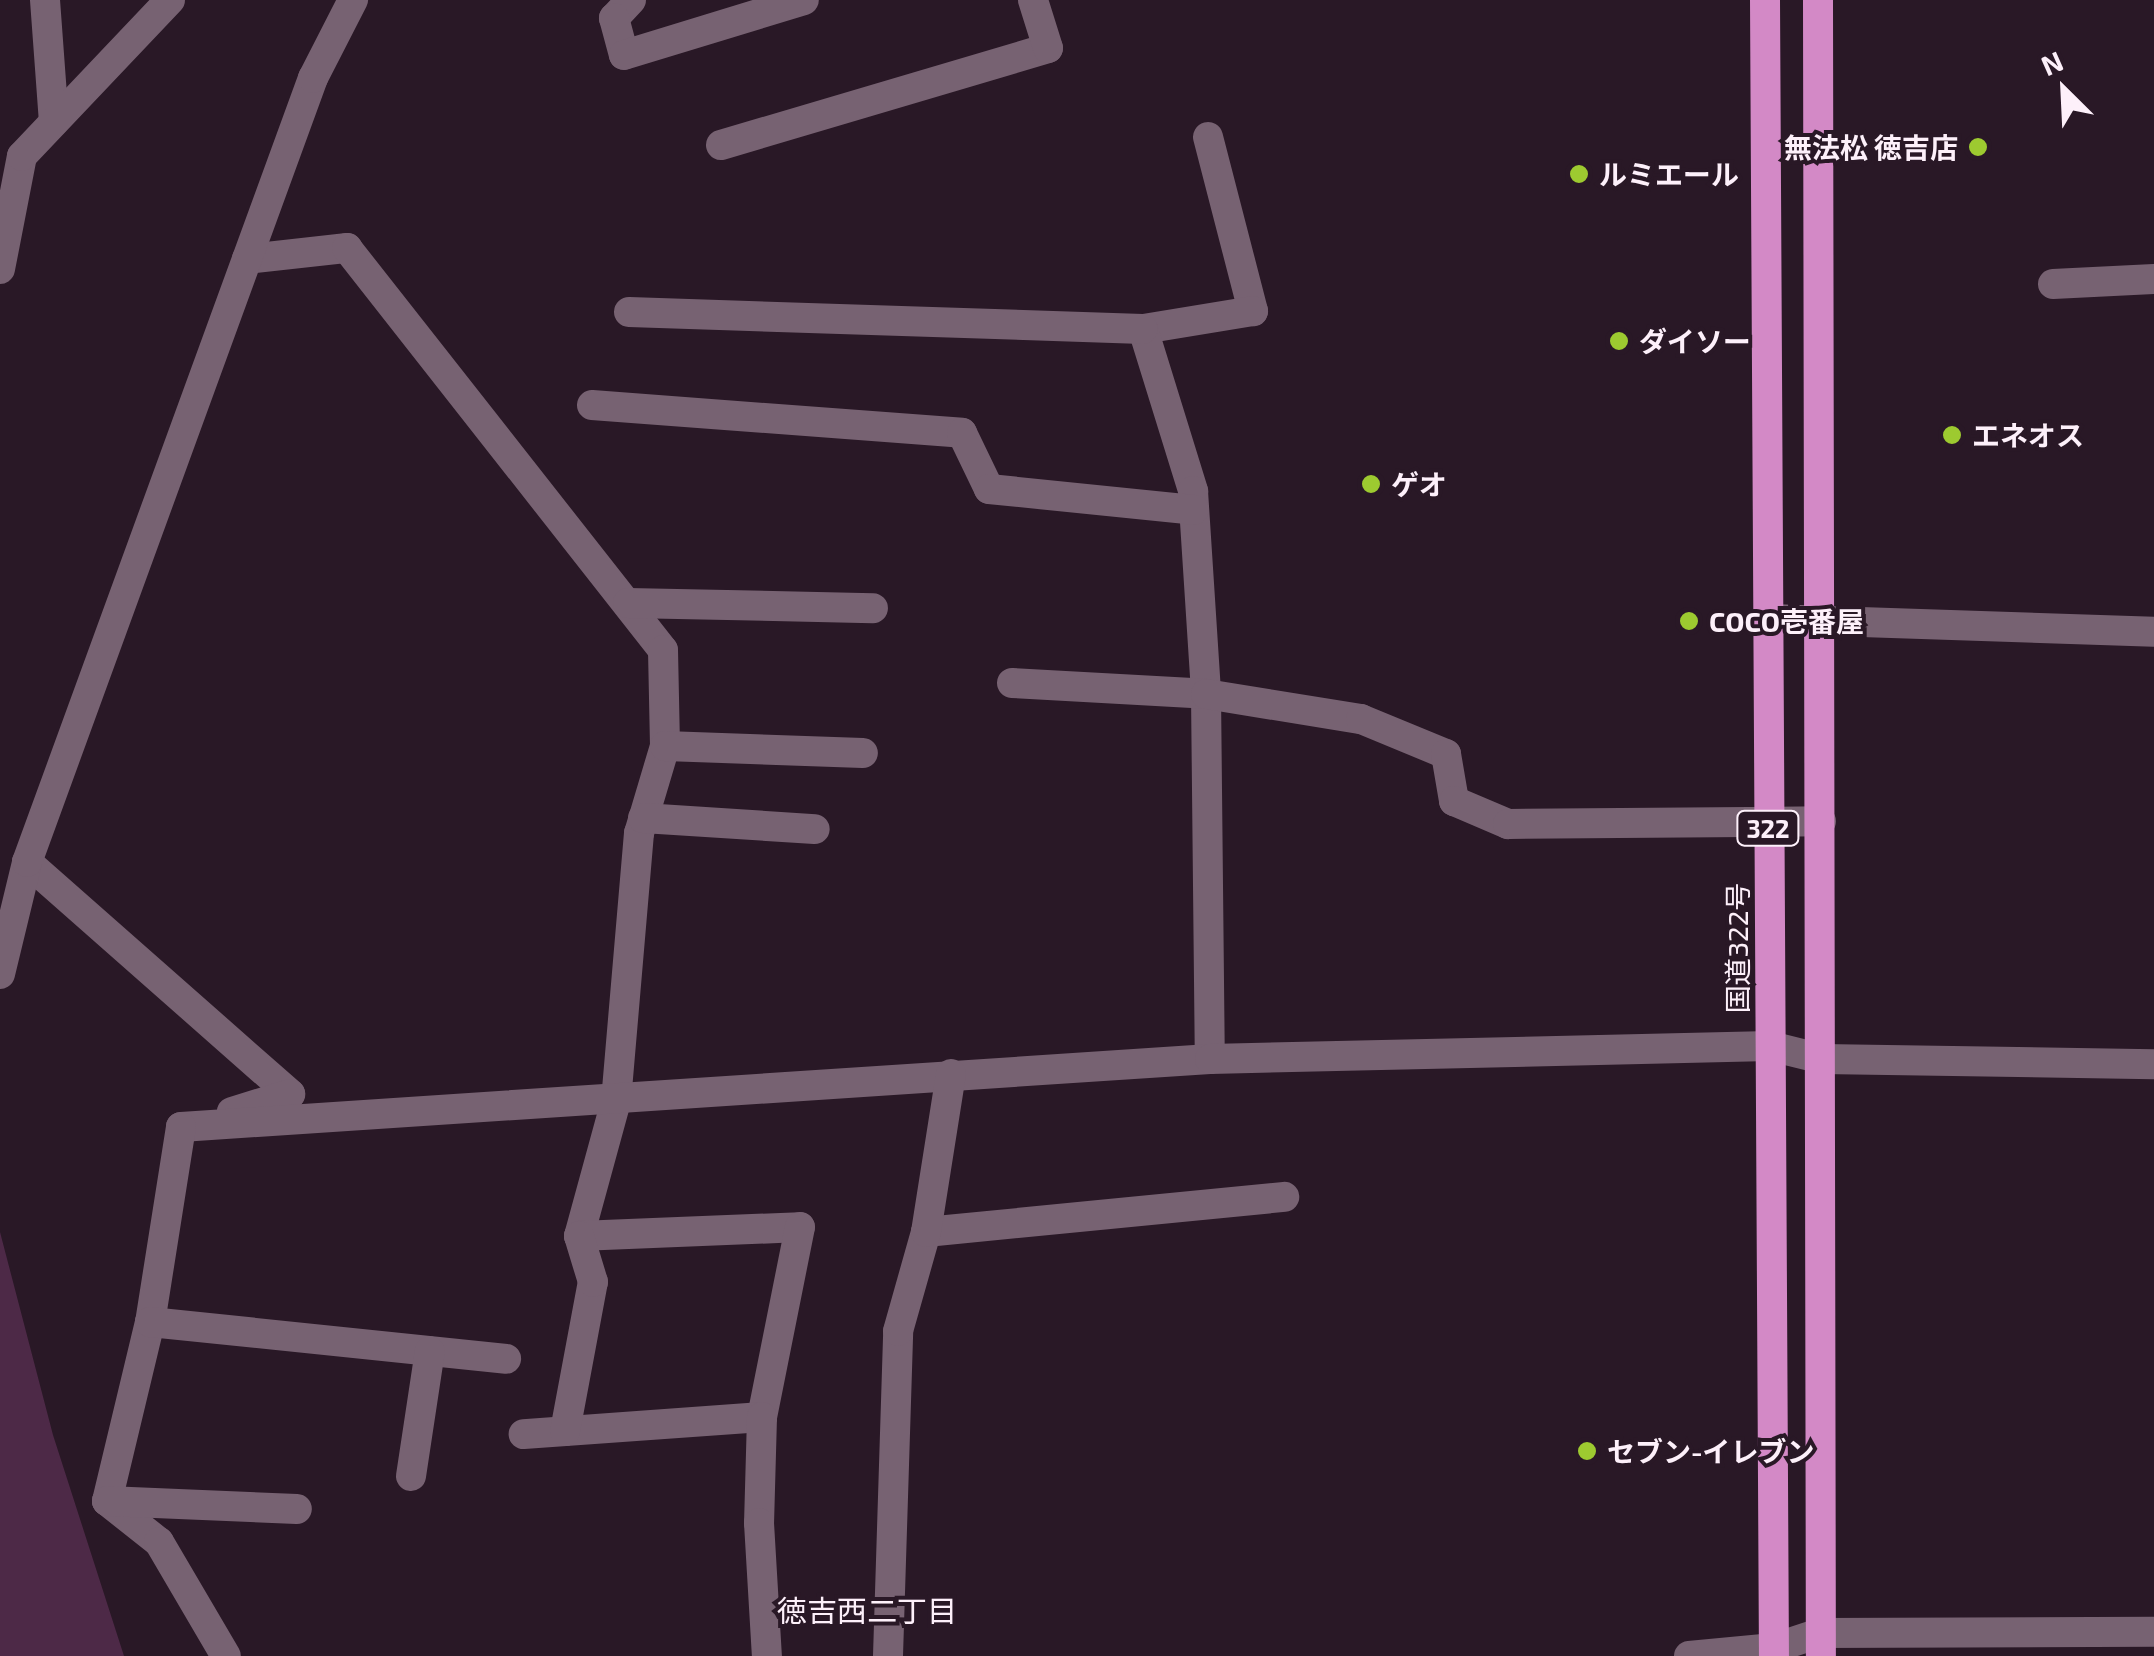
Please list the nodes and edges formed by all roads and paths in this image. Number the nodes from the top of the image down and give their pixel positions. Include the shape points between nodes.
1 (45, 0) edge
2 (170, 0) edge
3 (353, 0) edge
4 (631, 0) edge
5 (804, 0) edge
6 (1033, 0) edge
7 (1765, 0) edge
8 (1818, 0) edge
9 (54, 122) junction
10 (1208, 137) dead end
11 (721, 144) dead end
12 (247, 260) junction
13 (0, 268) edge
14 (2154, 279) edge
15 (2052, 284) dead end
16 (629, 312) dead end
17 (1143, 330) junction
18 (592, 405) dead end
19 (1194, 510) junction
20 (628, 603) junction
21 (873, 608) dead end
22 (1768, 619) junction
23 (1820, 619) junction
24 (2154, 632) edge
25 (1012, 684) dead end
26 (1206, 694) junction
27 (665, 746) junction
28 (863, 753) dead end
29 (643, 818) junction
30 (1768, 818) junction
31 (1822, 821) junction
32 (815, 829) dead end
33 (26, 862) junction
34 (0, 974) edge
35 (1770, 1046) junction
36 (1822, 1058) junction
37 (1210, 1059) junction
38 (2154, 1064) edge
39 (951, 1074) junction
40 (616, 1101) junction
41 (181, 1128) junction
42 (1284, 1197) dead end
43 (926, 1232) junction
44 (580, 1236) junction
45 (150, 1322) junction
46 (430, 1351) junction
47 (506, 1359) dead end
48 (762, 1417) junction
49 (565, 1431) junction
50 (524, 1434) dead end
51 (411, 1476) dead end
52 (107, 1501) junction
53 (297, 1510) dead end
54 (2154, 1632) edge
55 (1820, 1644) edge
56 (2056, 1644) edge
57 (1774, 1652) edge
58 (226, 1656) edge
59 (767, 1656) edge
60 (888, 1656) edge
61 (1689, 1656) edge

1 - 9 street
2 - 9 street
3 - 12 street via 313,78
4 - 5 street via 614,18 624,54
6 - 11 street via 1048,48
7 - 22 highway, 国道322号 / 322
8 - 23 highway, 322
9 - 13 street via 22,156
10 - 17 street via 1252,311
12 - 20 street via 347,248
12 - 33 street
14 - 15 street
16 - 17 street
17 - 19 street
18 - 19 street via 962,432 988,489
19 - 26 street
20 - 21 street
20 - 27 street via 663,650
22 - 23 street
22 - 30 highway, 国道322号 / 322
23 - 24 street
23 - 31 highway, 322
25 - 26 street
26 - 30 street via 1361,720 1446,754 1454,801 1508,824
26 - 37 street
27 - 28 street
27 - 29 street
29 - 32 street
29 - 40 street
30 - 31 street
30 - 35 highway, 国道322号 / 322
31 - 36 highway, 322
33 - 34 street
33 - 41 street via 290,1094
35 - 36 street
35 - 37 street
35 - 57 highway, 国道322号 / 322
36 - 38 street
36 - 55 highway, 322
37 - 39 street
39 - 40 street
39 - 43 street
40 - 41 street
40 - 44 street
41 - 45 street
42 - 43 street
43 - 60 street via 898,1330
44 - 48 street via 800,1227
44 - 49 street via 594,1282
45 - 46 street
45 - 52 street
46 - 47 street
46 - 51 street
48 - 49 street
48 - 59 street via 758,1523
49 - 50 street
52 - 53 street
52 - 58 street via 159,1542
54 - 56 street
55 - 56 street
55 - 57 street
57 - 61 street

